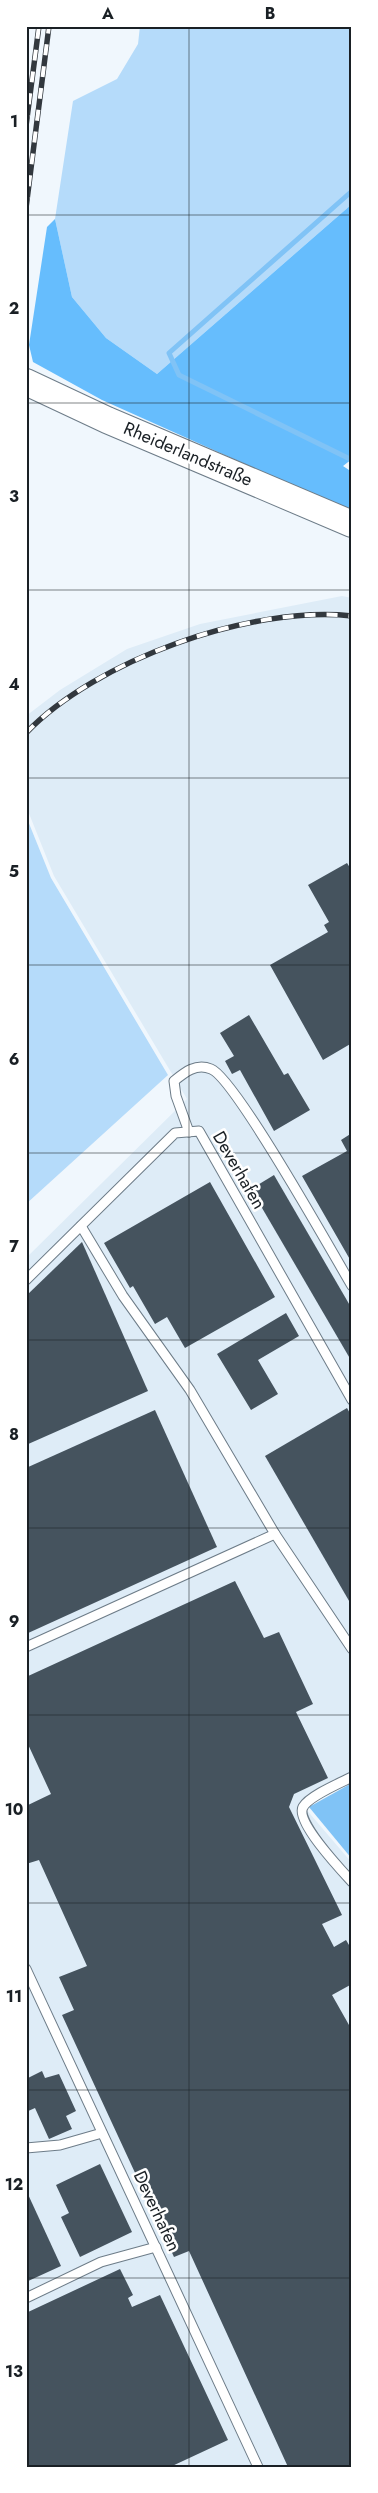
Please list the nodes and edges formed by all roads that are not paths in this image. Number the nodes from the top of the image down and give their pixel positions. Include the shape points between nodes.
1 (26, 382) edge
2 (352, 524) edge
3 (189, 1132) junction
4 (81, 1226) junction
5 (26, 1280) edge
6 (352, 1286) edge
7 (352, 1400) edge
8 (275, 1534) junction
9 (26, 1647) edge
10 (352, 1649) edge
11 (352, 1776) edge
12 (352, 1882) edge
13 (26, 1969) edge
14 (102, 2132) junction
15 (26, 2148) edge
16 (156, 2247) junction
17 (26, 2298) edge
18 (258, 2467) edge

1 - 2 main road, Rheiderlandstraße
3 - 4 lane, Deverhafen via 175,1133
3 - 6 lane via 174,1081 186,1070 198,1067 213,1069 229,1086 284,1170
3 - 7 lane, Deverhafen via 199,1131
4 - 5 lane, Deverhafen
4 - 8 lane via 123,1296 190,1390
8 - 9 lane
8 - 10 lane
11 - 12 lane via 309,1800 302,1808 301,1816 310,1832
13 - 14 lane, Deverhafen
14 - 15 lane via 60,2145
14 - 16 lane, Deverhafen
16 - 17 lane via 101,2262
16 - 18 lane, Deverhafen

